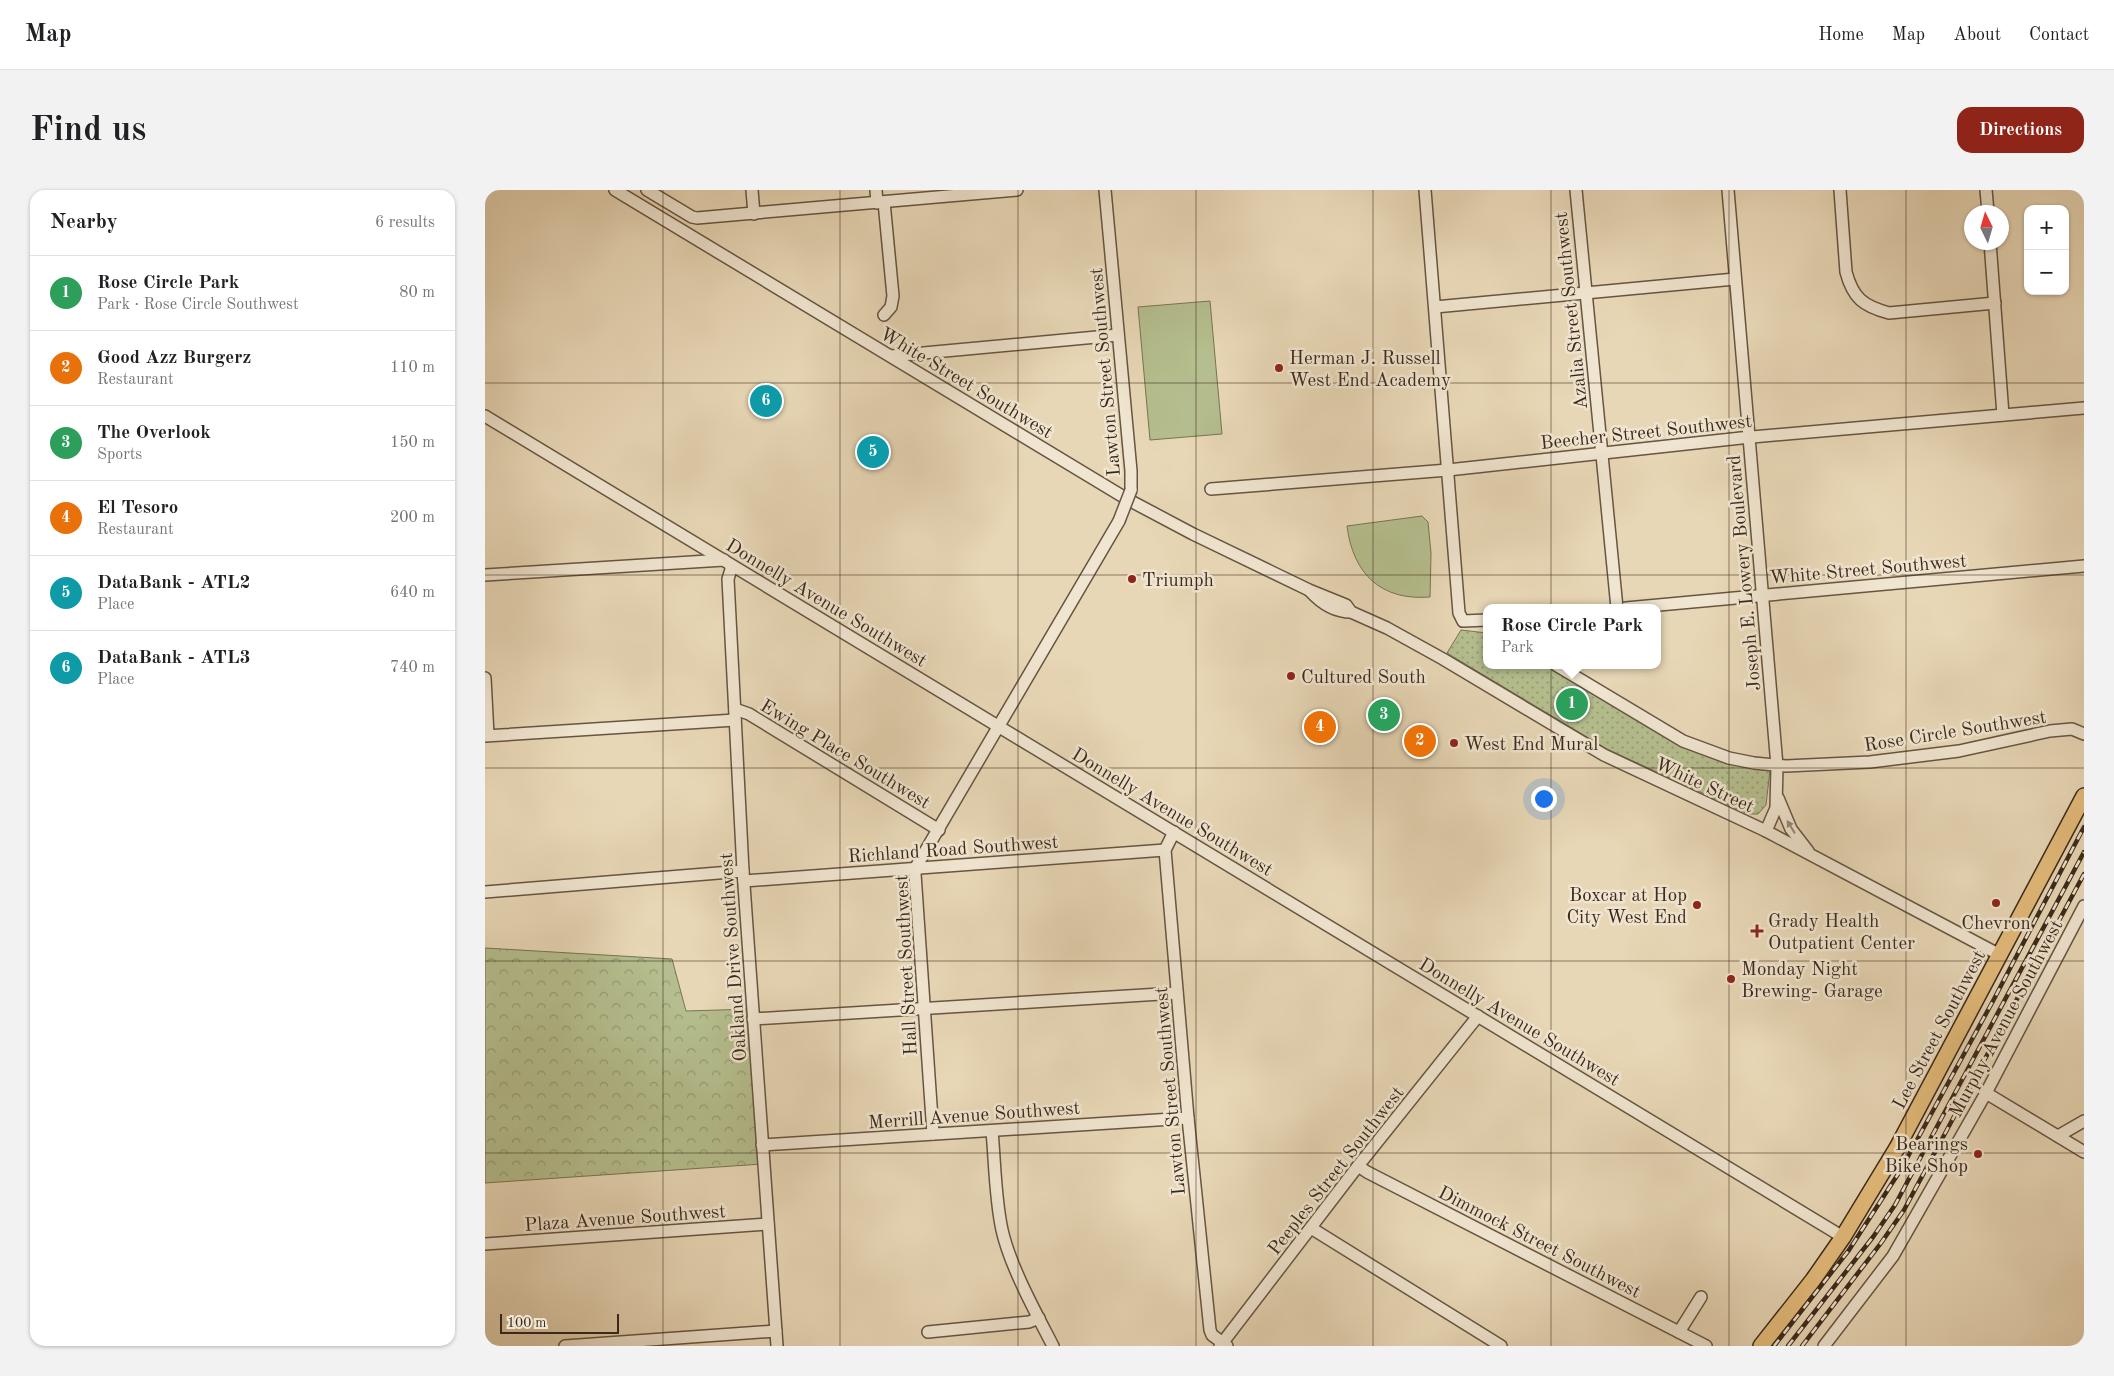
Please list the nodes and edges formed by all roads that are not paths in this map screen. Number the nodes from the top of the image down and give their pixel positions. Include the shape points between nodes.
1 (615, 190) edge
2 (647, 190) edge
3 (752, 190) edge
4 (876, 190) edge
5 (1017, 190) edge
6 (1105, 190) edge
7 (1425, 190) edge
8 (1576, 190) edge
9 (1728, 190) edge
10 (1840, 190) edge
11 (1986, 190) edge
12 (881, 203) junction
13 (1987, 205) edge
14 (754, 214) junction
15 (1991, 250) edge
16 (1735, 279) junction
17 (1586, 293) junction
18 (1995, 303) junction
19 (1435, 307) junction
20 (884, 315) dead end
21 (1118, 334) junction
22 (891, 356) junction
23 (2084, 408) edge
24 (2003, 415) junction
25 (485, 416) edge
26 (1749, 437) junction
27 (1602, 453) junction
28 (1448, 470) junction
29 (1211, 490) dead end
30 (728, 563) junction
31 (2084, 566) edge
32 (485, 575) edge
33 (1763, 596) junction
34 (1617, 604) edge
35 (1661, 605) edge
36 (1483, 620) edge
37 (1400, 635) joint
38 (1563, 669) edge
39 (485, 678) edge
40 (735, 714) junction
41 (999, 727) junction
42 (2084, 734) edge
43 (487, 735) edge
44 (1777, 766) junction
45 (1777, 796) junction
46 (2084, 796) edge
47 (939, 830) junction
48 (1766, 831) junction
49 (1174, 832) junction
50 (1165, 850) junction
51 (1811, 854) junction
52 (916, 867) junction
53 (743, 876) junction
54 (485, 892) edge
55 (2084, 906) edge
56 (2000, 955) junction
57 (1177, 993) junction
58 (924, 1008) junction
59 (1478, 1016) junction
60 (753, 1019) junction
61 (1985, 1093) junction
62 (1188, 1118) junction
63 (2084, 1120) edge
64 (992, 1131) junction
65 (933, 1134) junction
66 (2058, 1136) junction
67 (763, 1145) junction
68 (2084, 1152) edge
69 (1358, 1166) junction
70 (768, 1224) junction
71 (1311, 1228) junction
72 (1843, 1237) junction
73 (485, 1244) edge
74 (1701, 1297) dead end
75 (1039, 1318) junction
76 (776, 1331) junction
77 (928, 1332) dead end
78 (1679, 1332) junction
79 (1766, 1344) edge
80 (1223, 1345) edge
81 (565, 1346) edge
82 (777, 1346) edge
83 (1053, 1346) edge
84 (1501, 1346) edge
85 (1706, 1346) edge
86 (1824, 1346) edge

1 - 22 street, White Street Southwest
2 - 14 street via 692,217
3 - 14 street
4 - 12 street
5 - 12 street
6 - 21 street, Lawton Street Southwest
7 - 19 street
8 - 17 street, Azalia Street Southwest
9 - 16 street, Joseph E. Lowery Boulevard
10 - 18 street via 1846,272 1849,285 1863,302 1889,313
11 - 13 street
12 - 14 street
12 - 20 street via 893,296 891,307
15 - 18 street
16 - 17 street
16 - 26 street, Joseph E. Lowery Boulevard
17 - 19 street
17 - 27 street, Azalia Street Southwest
18 - 24 street
19 - 28 street
21 - 22 street
21 - 41 street, Lawton Street Southwest, bridge via 1131,490 1119,521
22 - 37 street, White Street Southwest via 1127,499 1309,590 1319,601
23 - 24 street, Beecher Street Southwest
24 - 26 street, Beecher Street Southwest
25 - 30 street, Donnelly Avenue Southwest
26 - 27 street, Beecher Street Southwest
26 - 33 street, Joseph E. Lowery Boulevard
27 - 28 street, Beecher Street Southwest
27 - 34 street, Azalia Street Southwest
28 - 29 street, Beecher Street Southwest
28 - 36 street via 1459,613 1463,622
30 - 32 street
30 - 40 street, Oakland Drive Southwest
30 - 41 street, Donnelly Avenue Southwest
31 - 33 street, White Street Southwest
33 - 35 street, White Street Southwest
33 - 44 street, Joseph E. Lowery Boulevard
37 - 48 street, White Street via 1605,755
38 - 44 street, Rose Circle Southwest via 1683,741 1729,758
39 - 43 street
40 - 43 street
40 - 47 street, Ewing Place Southwest via 749,714
40 - 53 street, Oakland Drive Southwest
41 - 47 street, Hall Street Southwest
41 - 49 street, Donnelly Avenue Southwest
42 - 44 street, Rose Circle Southwest via 2072,729 1959,751 1870,762
44 - 45 street, Joseph E. Lowery Boulevard
45 - 48 street, Joseph E. Lowery Boulevard via 1776,808
51 -> 45 street via 1791,829
46 - 56 main road, Lee Street Southwest
47 - 52 street, Hall Street Southwest
48 - 51 street, White Street
49 - 50 street
49 - 59 street, Donnelly Avenue Southwest
50 - 52 street, Richland Road Southwest
50 - 57 street, Lawton Street Southwest
51 - 56 street, White Street
52 - 53 street, Richland Road Southwest
52 - 58 street, Hall Street Southwest
53 - 54 street, Richland Road Southwest
53 - 60 street, Oakland Drive Southwest
55 - 61 street, Murphy Avenue Southwest
56 - 72 main road, Lee Street Southwest via 1911,1123
57 - 58 street
57 - 62 street, Lawton Street Southwest
58 - 60 street
58 - 65 street, Hall Street Southwest
59 - 69 street, Peeples Street Southwest
59 - 72 street, Donnelly Avenue Southwest
60 - 67 street, Oakland Drive Southwest
61 - 66 street
61 - 86 street, Murphy Avenue Southwest via 1893,1256
62 - 64 street, Merrill Avenue Southwest
62 - 80 street, Lawton Street Southwest via 1210,1330
63 - 66 street
64 - 65 street, Merrill Avenue Southwest
64 - 75 street via 1002,1232
65 - 67 street, Merrill Avenue Southwest
66 - 68 street
67 - 70 street, Oakland Drive Southwest
69 - 71 street, Peeples Street Southwest
69 - 78 street, Dimmock Street Southwest
70 - 73 street, Plaza Avenue Southwest
70 - 76 street, Oakland Drive Southwest
71 - 80 street, Peeples Street Southwest
71 - 84 street
72 - 79 main road, Lee Street Southwest
74 - 78 street
75 - 77 street via 1029,1322
75 - 83 street
76 - 81 street
76 - 82 street, Oakland Drive Southwest
78 - 85 street, Dimmock Street Southwest

